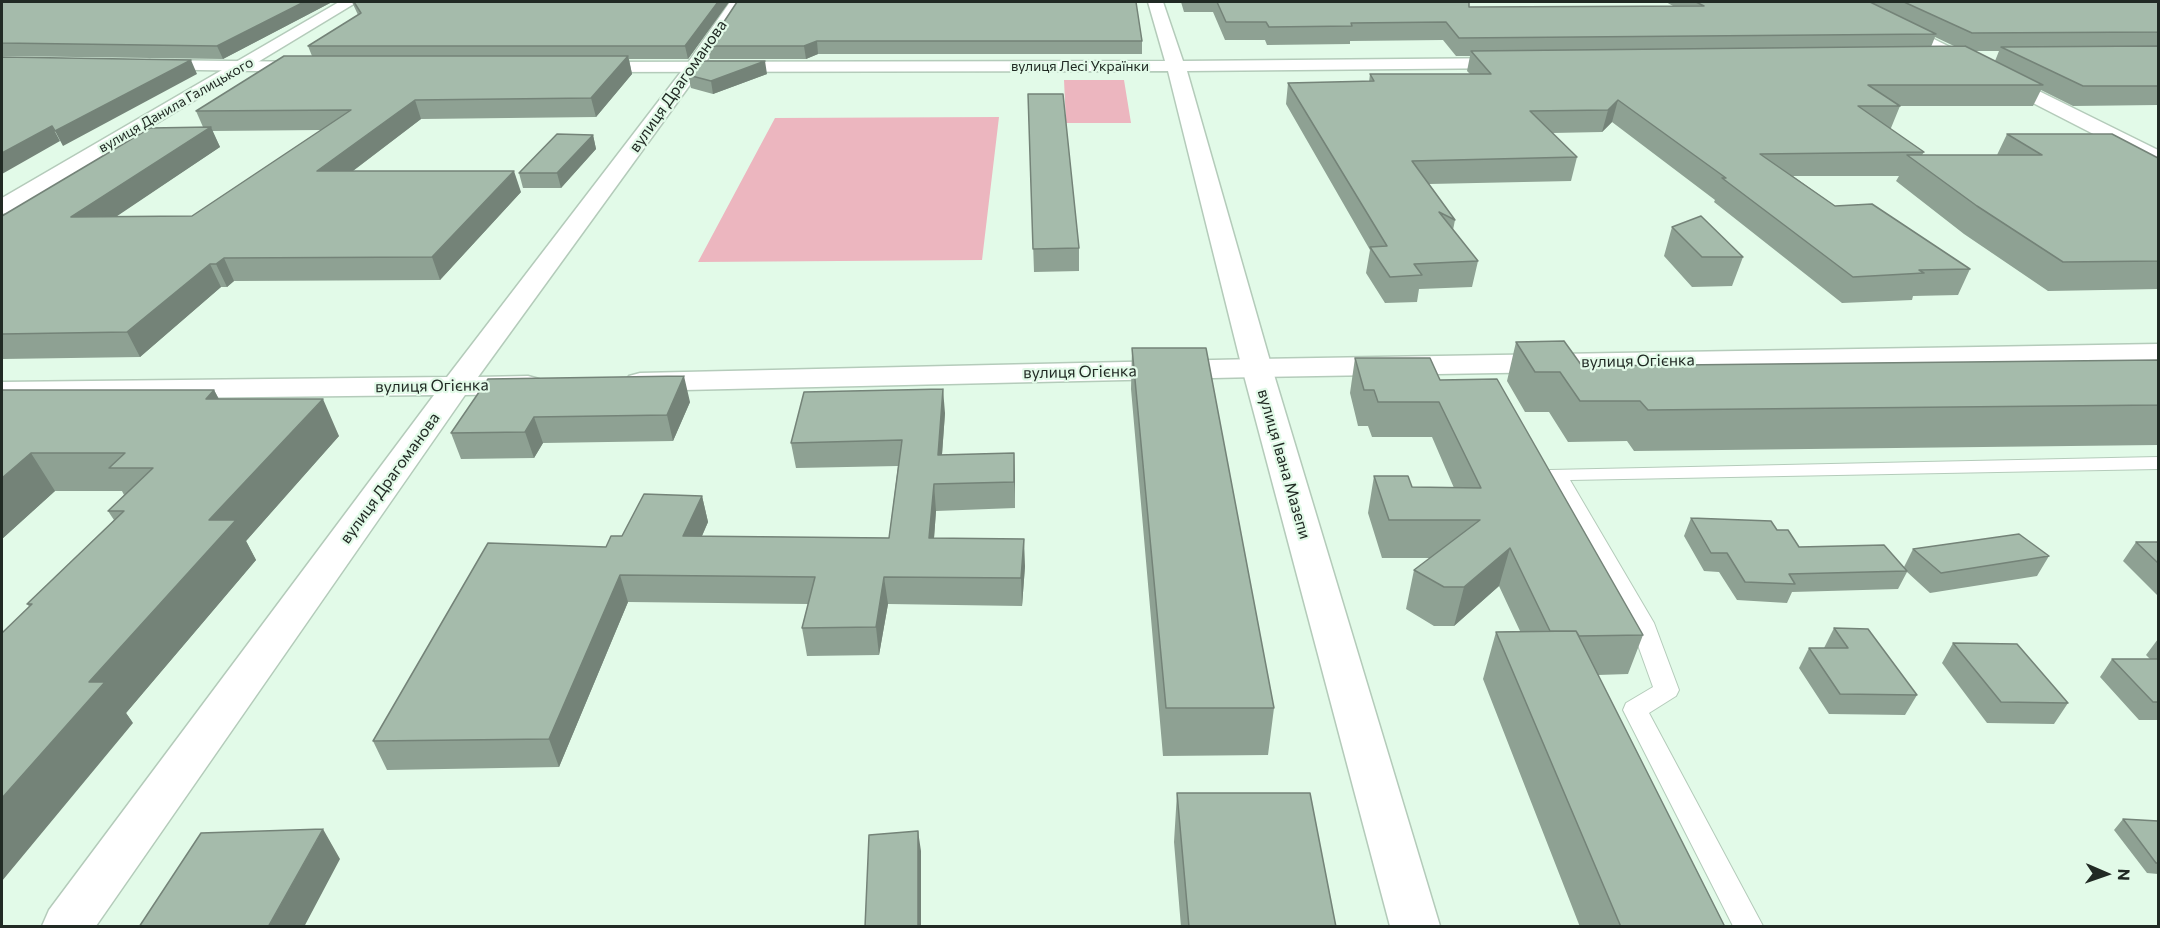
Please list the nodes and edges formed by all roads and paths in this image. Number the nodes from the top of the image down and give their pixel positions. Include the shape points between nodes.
1 (349, 2) edge
2 (737, 2) edge
3 (1155, 2) edge
4 (1848, 2) edge
5 (1923, 58) edge
6 (1959, 58) junction
7 (1996, 58) edge
8 (1532, 62) edge
9 (127, 65) edge
10 (1176, 66) junction
11 (242, 67) junction
12 (325, 67) edge
13 (563, 67) edge
14 (694, 67) junction
15 (2158, 158) edge
16 (2, 207) edge
17 (2158, 353) edge
18 (1257, 368) junction
19 (610, 383) edge
20 (551, 384) edge
21 (456, 387) junction
22 (2, 391) edge
23 (2158, 463) edge
24 (67, 927) edge
25 (1415, 927) edge
26 (1748, 927) edge

1 - 11 street, вулиця Данила Галицького
2 - 14 street, вулиця Драгоманова
3 - 10 street, вулиця Івана Мазепи
4 - 6 street
5 - 6 street
6 - 7 street
6 - 15 street
8 - 10 street, вулиця Лесі Українки
9 - 11 street
10 - 14 street, вулиця Лесі Українки
10 - 18 street, вулиця Івана Мазепи
11 - 12 street
11 - 16 street, вулиця Данила Галицького
13 - 14 street, вулиця Лесі Українки
14 - 21 street, вулиця Драгоманова
17 - 18 street, вулиця Огієнка
18 - 19 street, вулиця Огієнка
18 - 25 street, вулиця Івана Мазепи
20 - 21 street, вулиця Огієнка
21 - 22 street, вулиця Огієнка
21 - 24 street, вулиця Драгоманова
23 - 26 lane via 1557,474 1642,623 1667,690 1635,710

